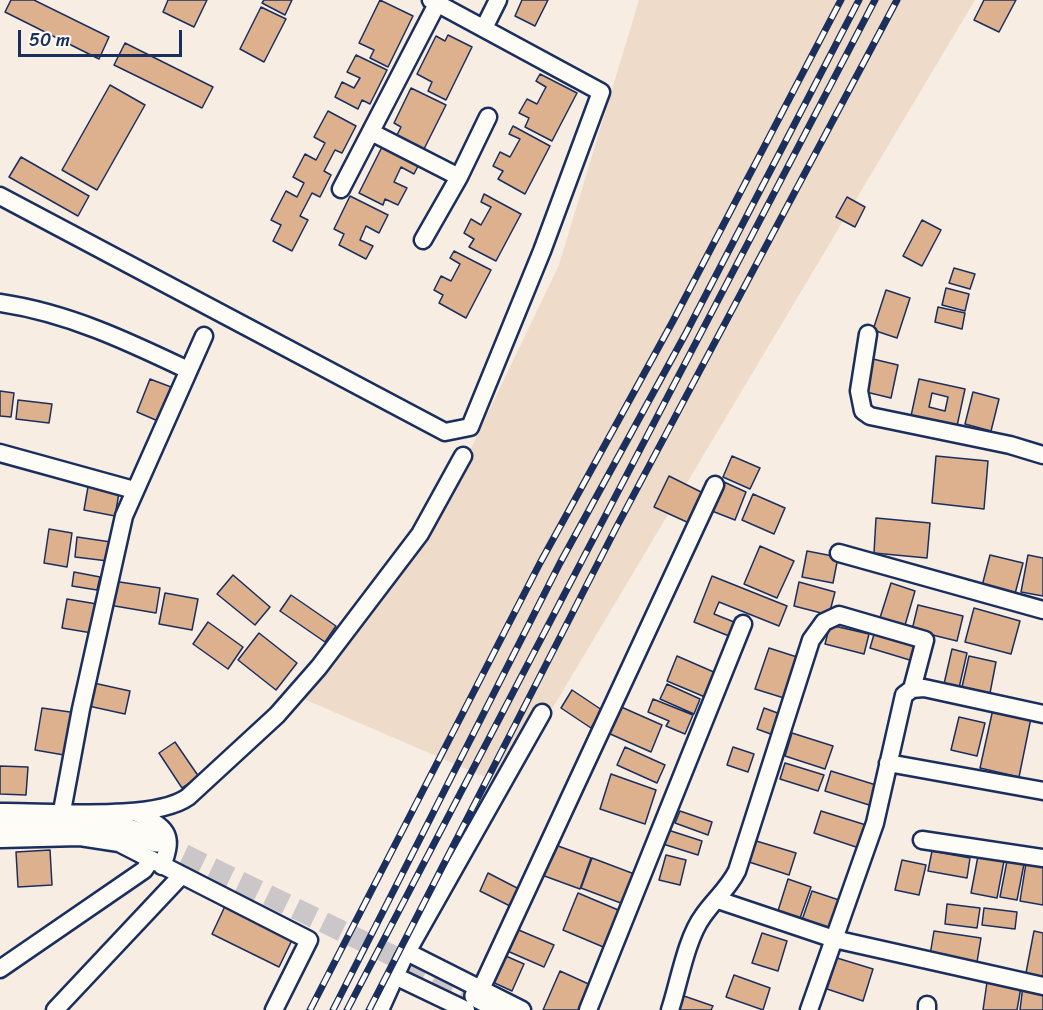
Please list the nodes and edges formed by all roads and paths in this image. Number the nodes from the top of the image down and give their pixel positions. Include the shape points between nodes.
1 (498, 0) edge
2 (436, 1) edge
3 (484, 28) junction
4 (488, 117) dead end
5 (370, 132) junction
6 (459, 177) junction
7 (341, 189) dead end
8 (0, 196) edge
9 (423, 240) dead end
10 (0, 303) edge
11 (868, 334) dead end
12 (204, 336) dead end
13 (188, 370) junction
14 (0, 453) edge
15 (1043, 455) edge
16 (463, 456) dead end
17 (715, 485) dead end
18 (134, 490) junction
19 (839, 554) dead end
20 (1043, 610) edge
21 (743, 624) dead end
22 (912, 689) junction
23 (542, 712) dead end
24 (1043, 714) edge
25 (888, 763) junction
26 (1043, 791) edge
27 (0, 812) edge
28 (62, 812) junction
29 (137, 813) junction
30 (0, 825) edge
31 (0, 839) edge
32 (922, 840) dead end
33 (156, 856) junction
34 (1043, 858) edge
35 (181, 876) junction
36 (718, 900) junction
37 (834, 939) junction
38 (407, 952) junction
39 (0, 969) edge
40 (396, 976) junction
41 (1043, 986) edge
42 (474, 998) edge
43 (56, 1010) edge
44 (274, 1010) edge
45 (380, 1010) edge
46 (503, 1010) edge
47 (522, 1010) edge
48 (588, 1010) edge
49 (670, 1010) edge
50 (809, 1010) edge

1 - 3 street
2 - 3 street
2 - 5 street
3 - 8 street via 600,92 542,251 470,427 445,432
4 - 6 street
5 - 6 street
5 - 7 street
6 - 9 street
10 - 13 street via 89,325
11 - 15 street via 859,391 863,411 870,416
12 - 13 street
13 - 18 street
14 - 18 street
16 - 29 street via 414,542 319,667 277,715 178,804
17 - 42 street
18 - 28 street via 118,539
19 - 20 street
21 - 48 street
22 - 24 street via 924,688
22 - 25 street via 904,695
22 - 36 street via 925,640 838,615 824,622 812,640 737,871
23 - 38 street
25 - 26 street
25 - 37 street via 875,823
27 - 28 street
28 - 29 street
29 - 33 street via 157,824 170,839
30 - 33 street via 117,825
31 - 33 street via 97,838
32 - 34 street
33 - 35 street
33 - 39 street via 144,870
35 - 43 street
35 - 44 street via 309,940
36 - 37 street
36 - 49 street via 695,931
37 - 41 street
37 - 50 street
38 - 40 street
38 - 42 street
40 - 42 street
40 - 45 street
42 - 46 street
42 - 47 street

